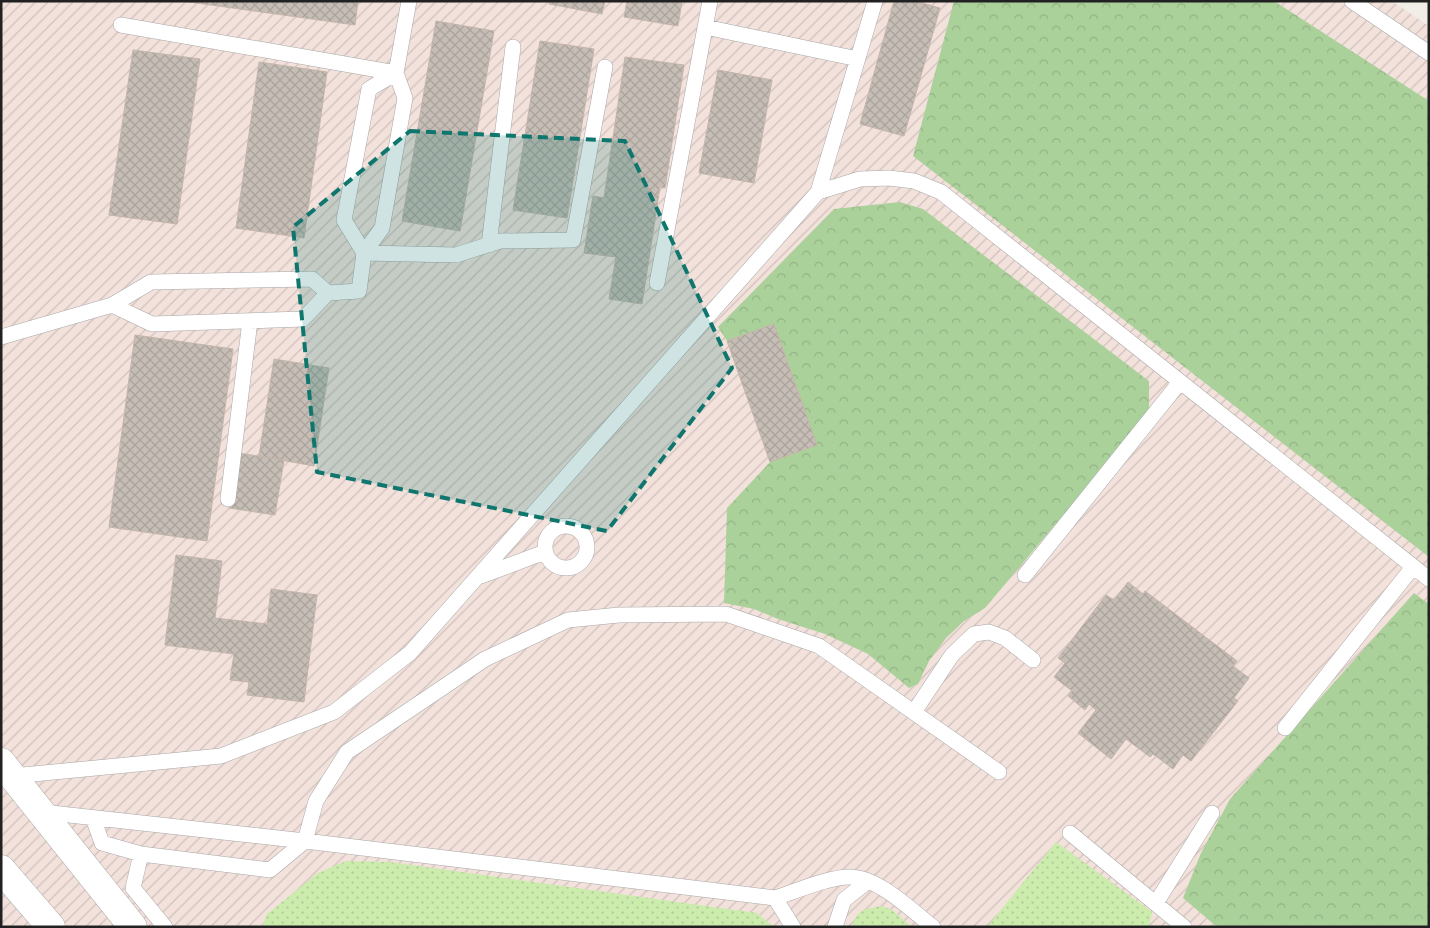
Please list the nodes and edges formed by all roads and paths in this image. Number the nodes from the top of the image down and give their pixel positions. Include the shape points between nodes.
1 (409, 1) edge
2 (710, 1) edge
3 (875, 1) edge
4 (1352, 1) edge
5 (121, 25) dead end
6 (705, 27) junction
7 (513, 47) dead end
8 (1429, 53) edge
9 (858, 59) junction
10 (605, 67) dead end
11 (396, 73) junction
12 (818, 192) junction
13 (489, 245) junction
14 (364, 253) junction
15 (657, 283) dead end
16 (328, 293) junction
17 (112, 305) junction
18 (250, 321) junction
19 (1, 337) edge
20 (1180, 382) junction
21 (228, 499) dead end
22 (545, 552) dead end
23 (1413, 567) junction
24 (1025, 575) dead end
25 (477, 578) junction
26 (1429, 579) edge
27 (1033, 660) dead end
28 (914, 712) junction
29 (1285, 728) dead end
30 (7, 769) edge
31 (999, 772) dead end
32 (42, 812) junction
33 (1212, 813) dead end
34 (93, 818) junction
35 (1070, 833) dead end
36 (305, 841) junction
37 (141, 854) junction
38 (1, 869) edge
39 (868, 880) junction
40 (775, 898) junction
41 (1156, 904) junction
42 (1177, 924) edge
43 (51, 927) edge
44 (133, 927) edge
45 (166, 927) edge
46 (793, 927) edge
47 (834, 927) edge
48 (933, 927) edge

1 - 11 lane
2 - 6 lane
3 - 9 lane
4 - 8 lane
5 - 11 lane
6 - 9 lane
6 - 15 lane
7 - 13 lane
9 - 12 lane
10 - 13 lane via 573,240 500,241
11 - 14 lane via 404,98 382,228
11 - 14 lane via 369,89 344,220
12 - 20 lane via 860,179 889,178 914,181 941,192
12 - 25 lane
13 - 14 lane via 456,255
14 - 16 lane via 358,291
16 - 17 lane via 312,280 150,282
16 - 18 lane via 303,319
17 - 18 lane via 152,324
17 - 19 lane
18 - 21 lane
20 - 23 lane
20 - 24 lane
22 - 25 lane
23 - 26 lane
23 - 29 lane
25 - 30 lane via 410,653 334,712 221,756
27 - 28 lane via 1005,638 989,632 974,634 952,655
28 - 31 lane
28 - 36 lane via 819,646 726,614 568,620 485,659 347,752 316,801
30 - 32 street
32 - 34 lane
32 - 44 street
33 - 41 lane
34 - 36 lane
34 - 37 lane via 102,843
35 - 41 lane
36 - 37 lane via 270,870
36 - 40 lane
37 - 45 lane via 133,888
38 - 43 street
39 - 40 lane via 850,877 824,882
39 - 47 lane via 844,900
39 - 48 lane
40 - 46 lane
41 - 42 lane

